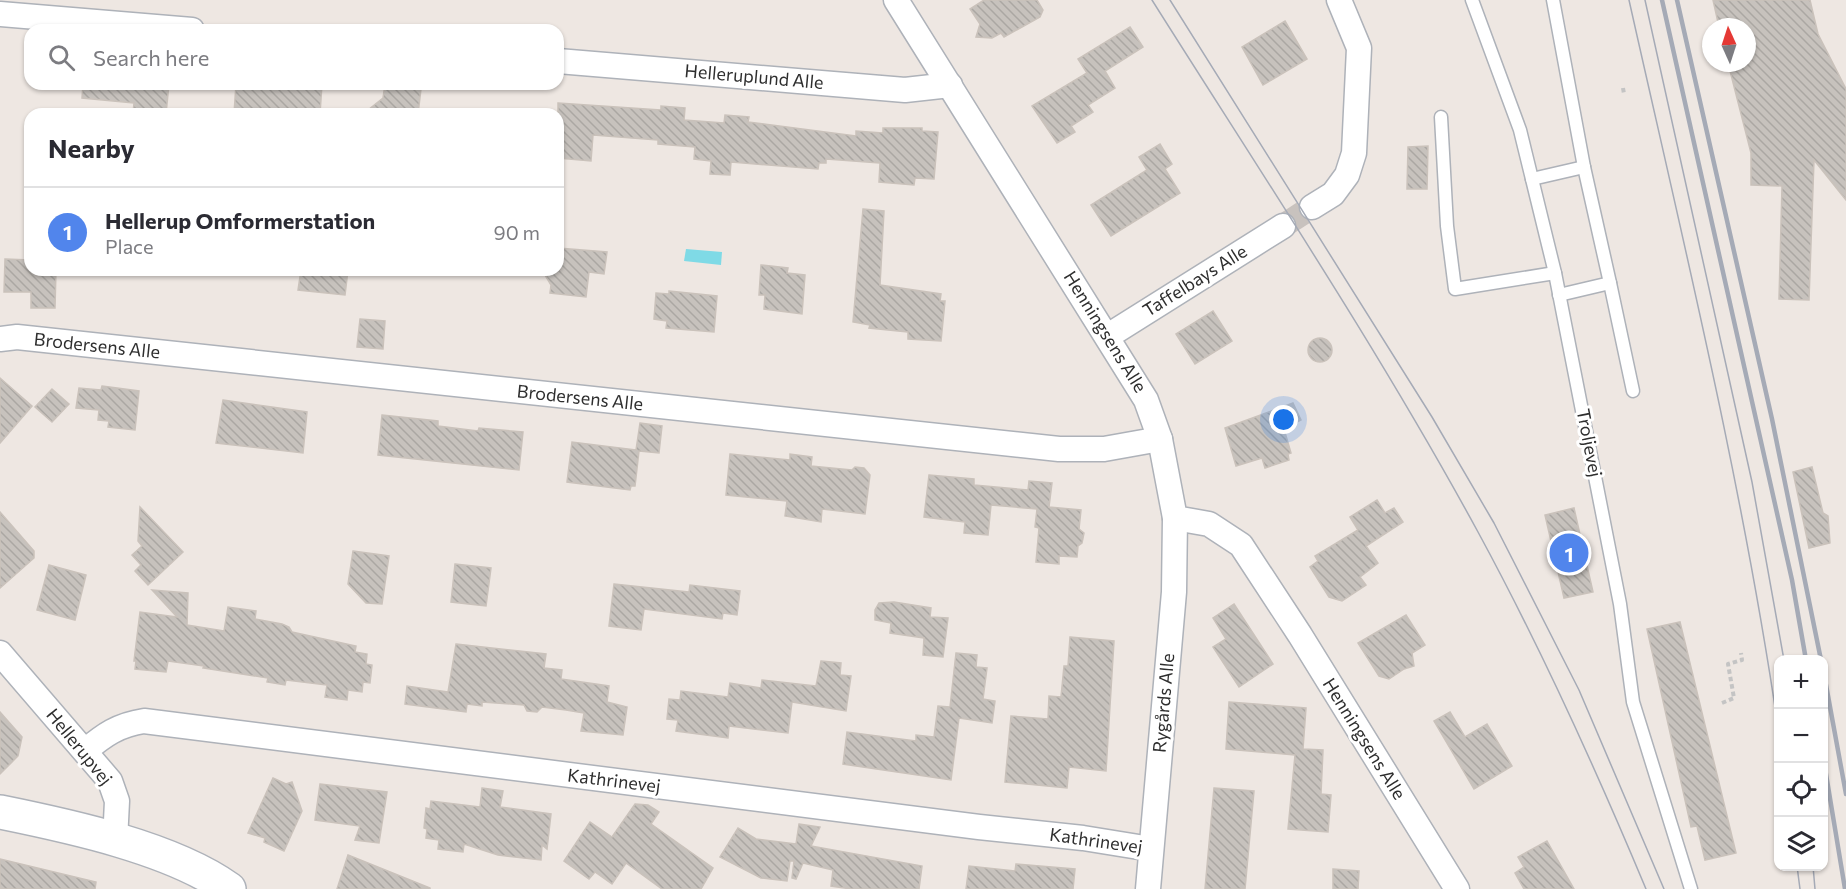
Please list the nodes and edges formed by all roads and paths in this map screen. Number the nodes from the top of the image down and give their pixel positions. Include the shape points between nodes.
1 (897, 0) edge
2 (1339, 0) edge
3 (1472, 0) edge
4 (1553, 0) edge
5 (0, 14) edge
6 (120, 24) edge
7 (564, 62) edge
8 (950, 85) junction
9 (1623, 88) dead end
10 (1624, 94) dead end
11 (1441, 117) dead end
12 (1584, 167) junction
13 (1532, 179) junction
14 (1312, 207) tunnel mouth
15 (1283, 226) tunnel mouth
16 (1555, 273) junction
17 (1610, 283) junction
18 (1559, 295) junction
19 (1108, 336) junction
20 (0, 339) edge
21 (1634, 391) dead end
22 (1160, 439) junction
23 (1175, 518) junction
24 (0, 652) edge
25 (1741, 653) dead end
26 (1722, 703) dead end
27 (85, 752) junction
28 (0, 812) edge
29 (115, 841) junction
30 (1151, 849) junction
31 (229, 889) edge
32 (1148, 889) edge
33 (1457, 889) edge
34 (1692, 889) edge

1 - 8 street, Henningsens Alle
2 - 14 street via 1359,48 1354,153 1347,176 1333,194
3 - 13 lane, Troljevej via 1520,130
4 - 12 lane
5 - 6 street
7 - 8 street, Helleruplund Alle via 905,90
8 - 19 street, Henningsens Alle
9 - 10 path
11 - 16 lane via 1455,289
12 - 13 lane
12 - 17 lane
13 - 16 lane, Troljevej
15 - 19 street, Taffelbays Alle
16 - 18 lane, Troljevej
17 - 18 lane
17 - 21 lane
18 - 34 lane, Troljevej via 1620,604 1633,702
19 - 22 street, Henningsens Alle via 1146,400
20 - 22 street, Brodersens Alle via 17,337 1059,449 1104,449
22 - 23 street, Henningsens Alle
23 - 30 street, Rygårds Alle via 1174,592
23 - 33 street, Henningsens Alle via 1209,524 1241,545
24 - 27 street, Hellerupvej
25 - 26 path via 1742,660 1728,664 1734,698
27 - 29 street, Hellerupvej via 110,781 117,801
27 - 30 street, Kathrinevej via 109,730 144,722
28 - 29 street
29 - 31 street via 179,862
30 - 32 street, Rygårds Alle

